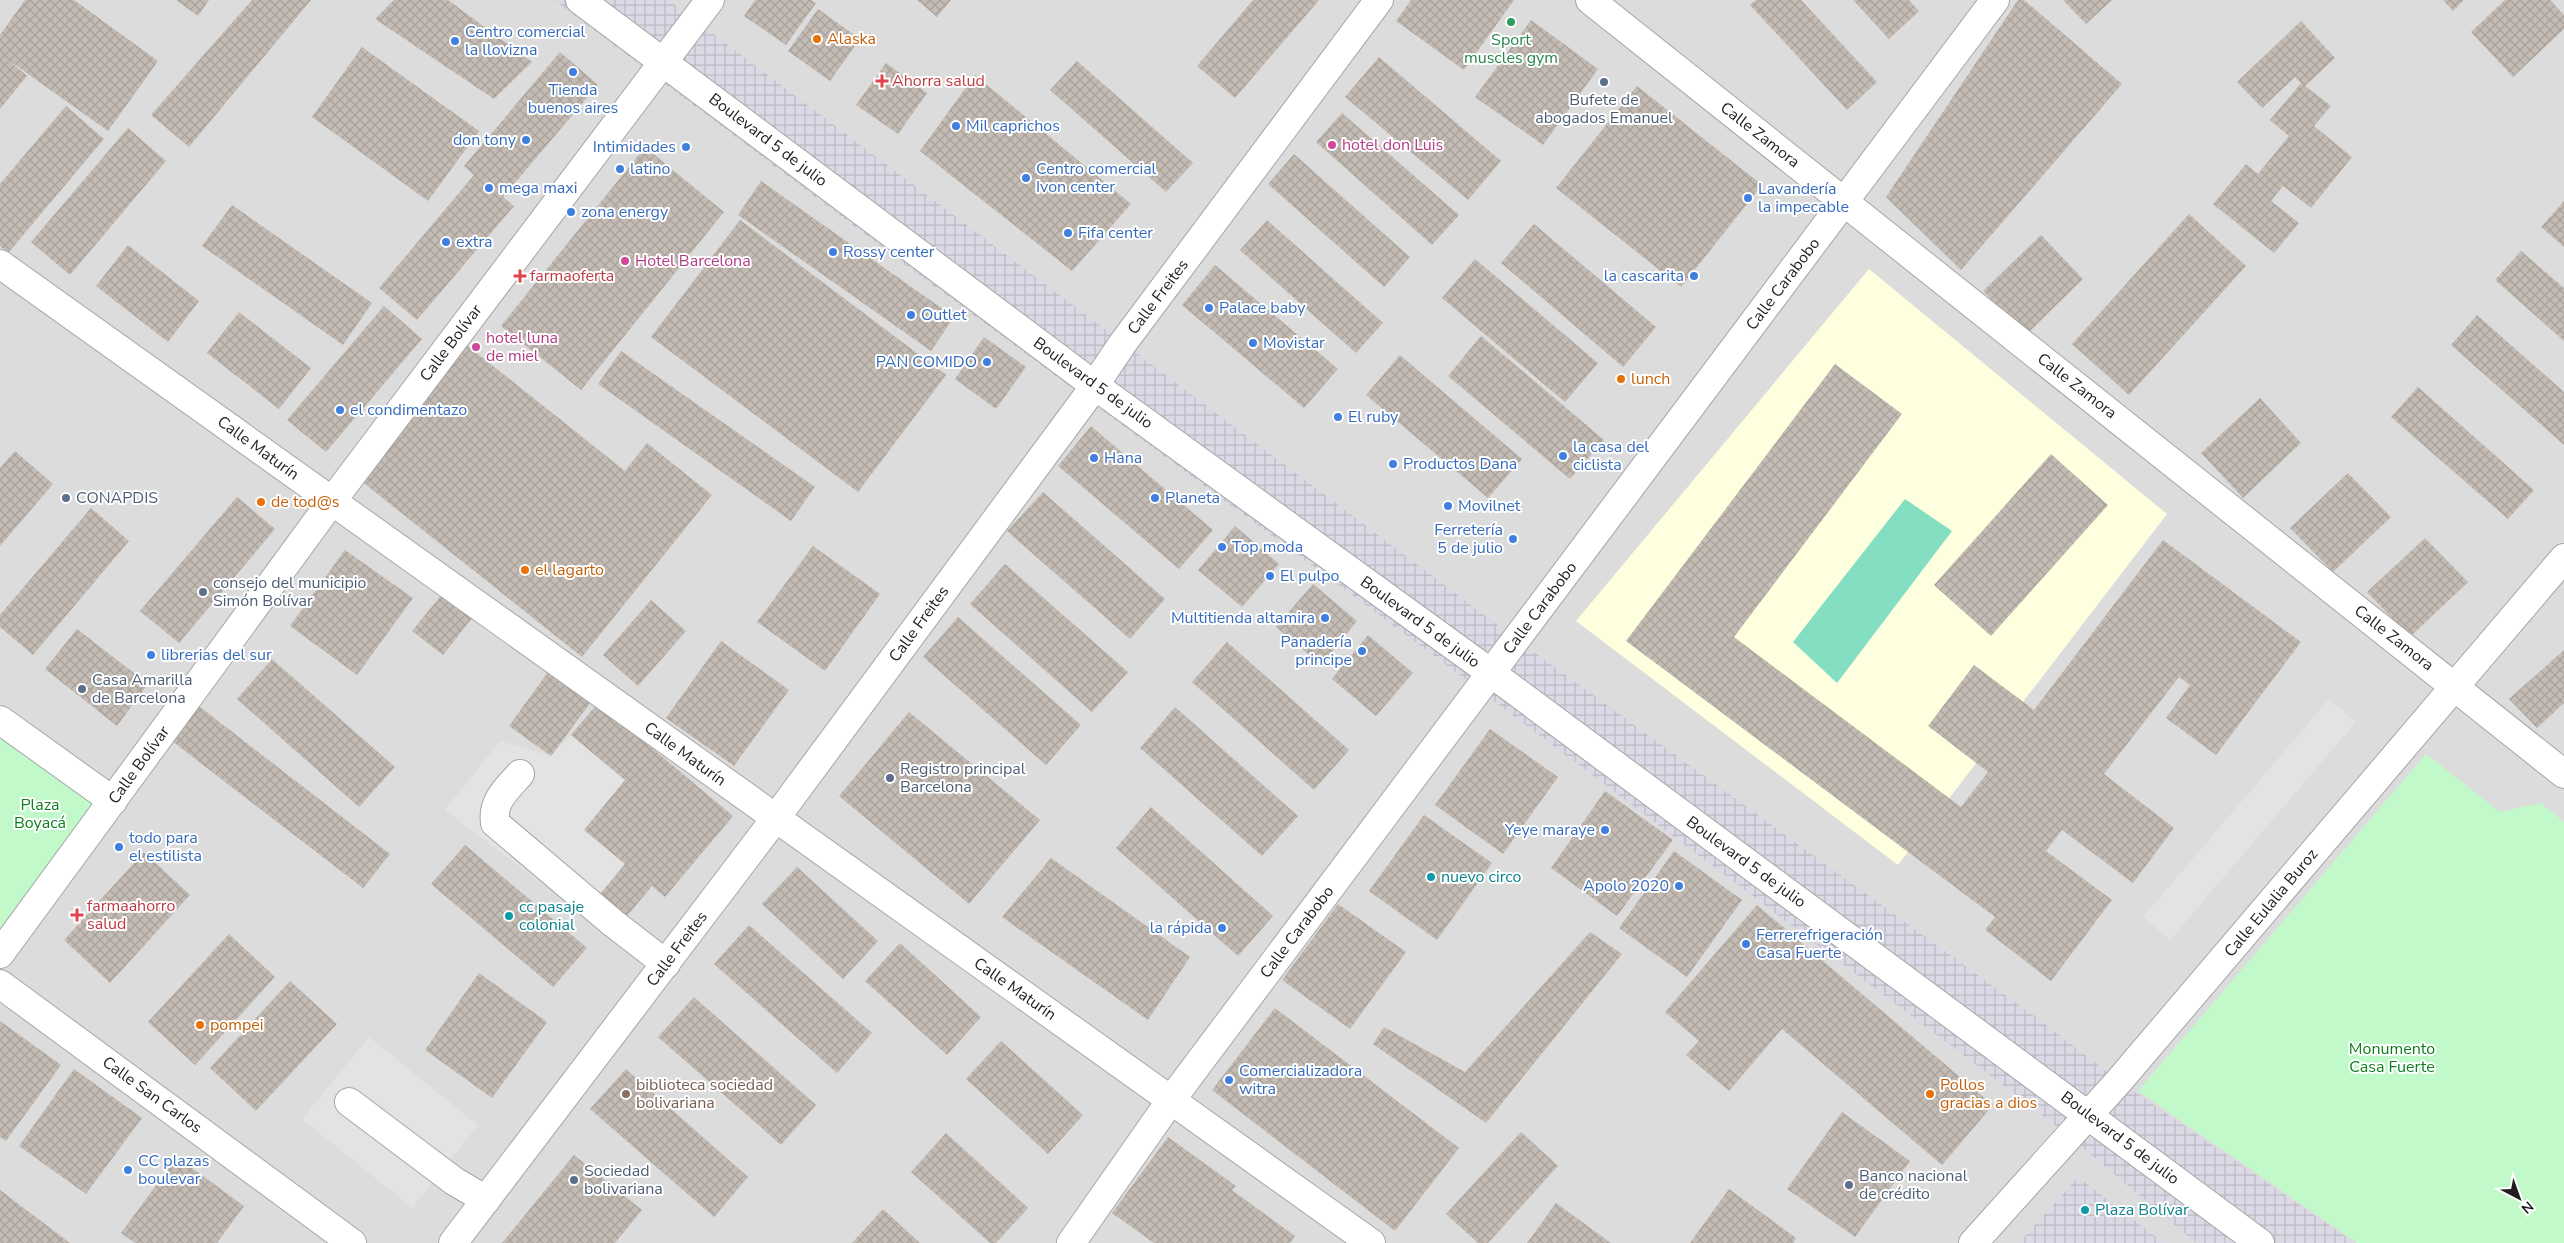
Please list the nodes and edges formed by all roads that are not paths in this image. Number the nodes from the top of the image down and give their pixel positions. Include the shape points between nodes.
1 (580, 0) edge
2 (710, 0) edge
3 (1379, 0) edge
4 (1590, 0) edge
5 (1995, 0) edge
6 (663, 61) junction
7 (1844, 201) junction
8 (0, 264) edge
9 (1094, 385) junction
10 (332, 501) junction
11 (2564, 558) edge
12 (1491, 673) junction
13 (2455, 687) junction
14 (0, 720) edge
15 (520, 774) dead end
16 (2564, 774) edge
17 (113, 801) junction
18 (775, 819) junction
19 (0, 954) edge
20 (666, 964) junction
21 (0, 984) edge
22 (1171, 1100) junction
23 (349, 1102) dead end
24 (2089, 1115) junction
25 (486, 1200) junction
26 (352, 1243) edge
27 (453, 1243) edge
28 (1071, 1243) edge
29 (1371, 1243) edge
30 (1973, 1243) edge
31 (2260, 1243) edge

1 - 6 street, Boulevard 5 de julio
2 - 6 street, Calle Bolívar
3 - 9 street, Calle Freites
4 - 7 street, Calle Zamora
5 - 7 street, Calle Carabobo
6 - 9 street, Boulevard 5 de julio
6 - 10 street, Calle Bolívar
7 - 12 street, Calle Carabobo
7 - 13 street, Calle Zamora
8 - 10 street, Calle Maturín
9 - 12 street, Boulevard 5 de julio
9 - 18 street, Calle Freites
10 - 17 street, Calle Bolívar
10 - 18 street, Calle Maturín
11 - 13 street, Calle Eulalia Buroz
12 - 22 street, Calle Carabobo
12 - 24 street, Boulevard 5 de julio
13 - 16 street, Calle Zamora
13 - 24 street, Calle Eulalia Buroz
14 - 17 street
15 - 20 street via 493,810 495,823
17 - 19 street, Calle Bolívar
18 - 20 street, Calle Freites
18 - 22 street, Calle Maturín
20 - 25 street, Calle Freites
21 - 26 street, Calle San Carlos
22 - 28 street, Calle Carabobo
22 - 29 street, Calle Maturín
23 - 25 street
24 - 30 street, Calle Eulalia Buroz
24 - 31 street, Boulevard 5 de julio
25 - 27 street, Calle Freites

